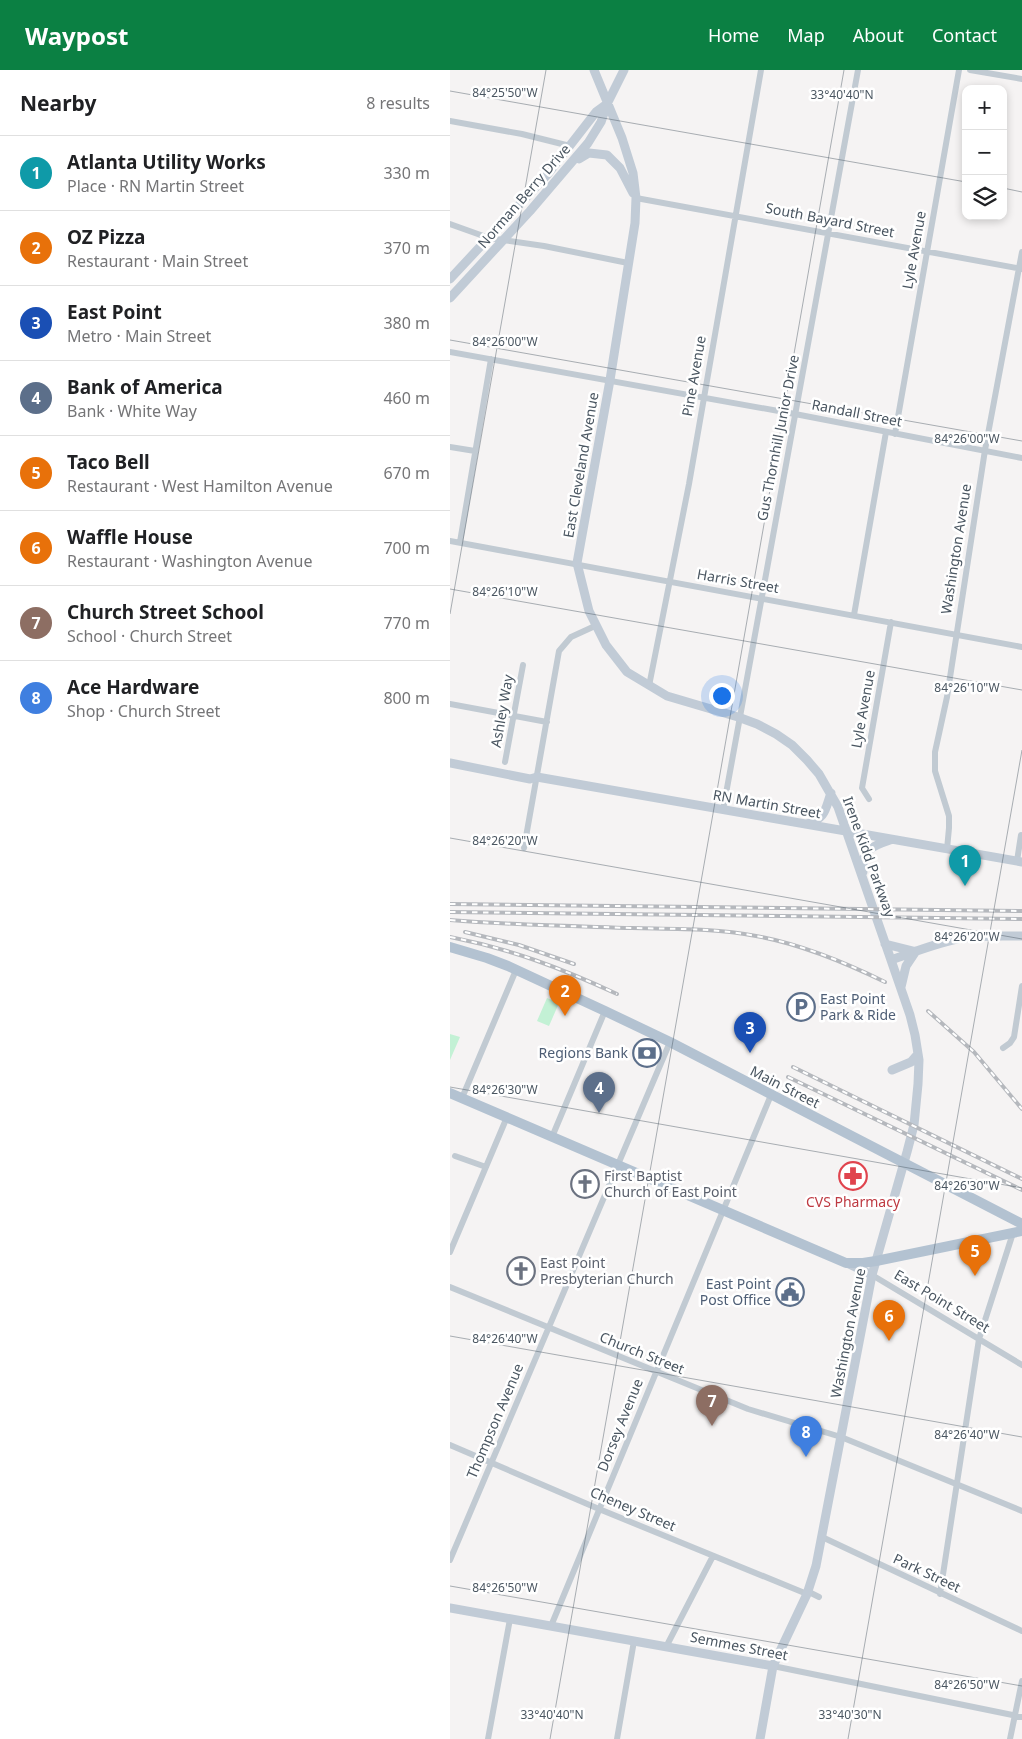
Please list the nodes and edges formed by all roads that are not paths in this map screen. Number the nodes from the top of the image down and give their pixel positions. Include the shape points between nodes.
1 (594, 70) edge
2 (624, 70) edge
3 (761, 70) edge
4 (858, 70) edge
5 (959, 70) edge
6 (970, 70) edge
7 (1013, 70) edge
8 (1012, 78) junction
9 (1022, 80) edge
10 (607, 104) junction
11 (450, 121) edge
12 (570, 146) junction
13 (572, 163) junction
14 (636, 198) junction
15 (734, 215) junction
16 (450, 224) edge
17 (829, 232) junction
18 (489, 238) junction
19 (504, 239) junction
20 (926, 251) junction
21 (1022, 252) edge
22 (628, 263) junction
23 (1020, 269) edge
24 (450, 279) edge
25 (450, 298) edge
26 (450, 352) edge
27 (491, 359) junction
28 (610, 380) junction
29 (704, 397) junction
30 (795, 414) junction
31 (886, 432) junction
32 (895, 434) junction
33 (450, 447) edge
34 (985, 450) junction
35 (475, 451) junction
36 (1022, 458) edge
37 (450, 541) edge
38 (460, 542) junction
39 (577, 563) junction
40 (670, 582) junction
41 (761, 598) junction
42 (854, 615) junction
43 (891, 622) junction
44 (595, 626) junction
45 (956, 635) junction
46 (1022, 647) edge
47 (523, 665) dead end
48 (649, 686) junction
49 (450, 704) edge
50 (514, 716) junction
51 (738, 717) junction
52 (547, 722) junction
53 (505, 762) dead end
54 (450, 763) edge
55 (537, 777) junction
56 (831, 793) junction
57 (869, 799) dead end
58 (723, 810) junction
59 (805, 824) junction
60 (846, 832) junction
61 (1021, 835) dead end
62 (891, 840) junction
63 (524, 848) dead end
64 (946, 849) junction
65 (1020, 861) edge
66 (865, 887) junction
67 (1022, 936) edge
68 (885, 944) junction
69 (450, 947) edge
70 (916, 951) junction
71 (891, 960) junction
72 (516, 970) junction
73 (1022, 986) edge
74 (900, 987) junction
75 (605, 1011) junction
76 (670, 1042) junction
77 (1003, 1048) dead end
78 (918, 1054) junction
79 (892, 1070) dead end
80 (450, 1093) edge
81 (771, 1095) junction
82 (462, 1098) junction
83 (506, 1117) junction
84 (552, 1136) junction
85 (455, 1156) dead end
86 (904, 1163) junction
87 (617, 1165) junction
88 (486, 1167) junction
89 (723, 1210) junction
90 (1022, 1224) edge
91 (1017, 1232) edge
92 (450, 1252) edge
93 (876, 1261) junction
94 (846, 1263) junction
95 (872, 1275) junction
96 (450, 1287) edge
97 (548, 1328) junction
98 (979, 1339) junction
99 (1022, 1365) edge
100 (655, 1372) junction
101 (841, 1437) junction
102 (450, 1444) edge
103 (491, 1462) junction
104 (957, 1485) junction
105 (599, 1509) junction
106 (1022, 1512) edge
107 (822, 1537) junction
108 (714, 1556) junction
109 (450, 1560) edge
110 (807, 1593) junction
111 (940, 1594) junction
112 (819, 1597) dead end
113 (450, 1608) edge
114 (510, 1619) junction
115 (550, 1626) junction
116 (1022, 1631) edge
117 (634, 1641) junction
118 (666, 1647) junction
119 (773, 1666) junction
120 (1022, 1681) edge
121 (1018, 1716) edge
122 (488, 1739) edge
123 (617, 1739) edge
124 (760, 1739) edge
125 (1010, 1739) edge

1 - 10 main road, East Cleveland Avenue
2 - 10 main road, Norman Berry Drive
3 - 15 street, Pine Avenue
4 - 17 street, Gus Thornhill Junior Drive
5 - 20 street, Lyle Avenue
6 - 8 street
7 - 8 street
8 - 9 street
10 - 12 main road, Norman Berry Drive via 596,112
10 - 13 main road, Norman Berry Drive via 601,122
10 - 14 main road, East Cleveland Avenue via 633,173
11 - 12 street
12 - 18 main road, Norman Berry Drive via 548,175
13 - 14 main road via 589,153 607,155 620,168
13 - 19 main road, Norman Berry Drive
14 - 15 street, South Bayard Street
14 - 22 main road, East Cleveland Avenue
15 - 17 street, South Bayard Street
15 - 29 street, Pine Avenue
16 - 18 street
17 - 20 street, South Bayard Street
17 - 30 street, Gus Thornhill Junior Drive
18 - 19 street
18 - 24 main road, Norman Berry Drive
19 - 22 street
19 - 25 main road, Norman Berry Drive
20 - 23 street, South Bayard Street
20 - 32 street, Lyle Avenue
21 - 23 street, Washington Avenue
22 - 28 main road, East Cleveland Avenue
23 - 34 street, Washington Avenue
26 - 27 street, Randall Street
27 - 28 street, Randall Street
27 - 35 street
28 - 29 street, Randall Street
28 - 39 main road, East Cleveland Avenue
29 - 30 street, Randall Street
29 - 40 street, Pine Avenue
30 - 31 street, Randall Street
30 - 41 street, Gus Thornhill Junior Drive
31 - 32 street, Randall Street
31 - 42 street
32 - 34 street, Randall Street
33 - 35 street
34 - 36 street, Randall Street
34 - 45 street, Washington Avenue
35 - 38 street
37 - 38 street, Harris Street
38 - 39 street, Harris Street
39 - 40 street, Harris Street
39 - 44 main road, East Cleveland Avenue
40 - 41 street, Harris Street
40 - 48 street, Pine Avenue
41 - 42 street, Harris Street
41 - 51 street, Gus Thornhill Junior Drive
42 - 43 street, Harris Street
43 - 45 street, Harris Street
43 - 57 street, Lyle Avenue via 862,788
44 - 48 main road, Irene Kidd Parkway via 627,672
44 - 52 street via 571,637 559,651
45 - 46 street, Harris Street
45 - 64 street, Washington Avenue via 935,752 935,771 949,816
47 - 50 street, Ashley Way
48 - 51 main road, Irene Kidd Parkway via 681,702
49 - 50 street
50 - 52 street
50 - 53 street, Ashley Way
51 - 56 main road, Irene Kidd Parkway via 757,724 792,745 819,774
51 - 58 street, Gus Thornhill Junior Drive
52 - 55 street
54 - 55 main road, RN Martin Street
55 - 58 main road, RN Martin Street
55 - 63 street
56 - 59 main road via 819,820
56 - 60 main road, Irene Kidd Parkway
58 - 59 main road, RN Martin Street
59 - 60 main road, RN Martin Street
60 - 62 main road, RN Martin Street
60 - 66 main road, Irene Kidd Parkway
61 - 65 street
62 - 64 main road, RN Martin Street
62 - 66 main road via 875,845 866,854 863,863
64 - 65 main road, RN Martin Street
66 - 68 main road, Irene Kidd Parkway
67 - 70 main road via 964,938
68 - 70 main road
68 - 71 main road, Irene Kidd Parkway
69 - 72 main road, Main Street
70 - 71 main road
70 - 74 main road via 906,966
71 - 74 main road, Irene Kidd Parkway
72 - 75 main road, Main Street
72 - 82 street
73 - 77 street via 1014,1036
74 - 78 main road, Irene Kidd Parkway
75 - 76 main road, Main Street
75 - 84 street
76 - 81 main road, Main Street
76 - 87 street, Thompson Avenue
78 - 79 main road via 911,1062
78 - 86 main road, Irene Kidd Parkway via 914,1125
80 - 82 main road, East Point Street
81 - 86 main road, Main Street
81 - 89 street, Dorsey Avenue
82 - 83 main road, East Point Street
83 - 84 main road, East Point Street
83 - 88 street
84 - 87 main road, East Point Street
85 - 88 street
86 - 90 main road, Main Street
86 - 93 main road, Washington Avenue
87 - 89 main road, East Point Street
87 - 97 street, Thompson Avenue
88 - 92 street
89 - 94 main road, East Point Street
89 - 100 street, Dorsey Avenue
91 - 93 main road, East Point Street
91 - 98 street
93 - 94 main road, East Point Street
93 - 95 main road, Washington Avenue
94 - 95 main road, East Point Street
95 - 98 street, East Point Street
95 - 101 main road, Washington Avenue
96 - 97 street, Church Street
97 - 100 street, Church Street
97 - 103 street, Thompson Avenue
98 - 99 street, East Point Street
98 - 104 street
100 - 101 street, Church Street via 748,1409
100 - 105 street, Dorsey Avenue
101 - 104 street, Church Street
101 - 107 main road, Washington Avenue
102 - 103 street, Cheney Street
103 - 105 street, Cheney Street
103 - 109 street, Thompson Avenue
104 - 106 street, Church Street
104 - 111 street
105 - 108 street, Cheney Street
105 - 115 street, Dorsey Avenue
107 - 110 main road, Washington Avenue
107 - 111 street, Park Street
108 - 110 street, Cheney Street
108 - 118 street
110 - 112 street, Cheney Street
110 - 119 main road, Washington Avenue
111 - 116 street, Park Street
113 - 114 main road, Semmes Street
114 - 115 main road, Semmes Street
114 - 122 street
115 - 117 main road, Semmes Street
117 - 118 main road, Semmes Street
117 - 123 street
118 - 119 main road, Semmes Street
119 - 121 street, Semmes Street
119 - 124 main road, Washington Avenue
120 - 121 street
121 - 125 street

